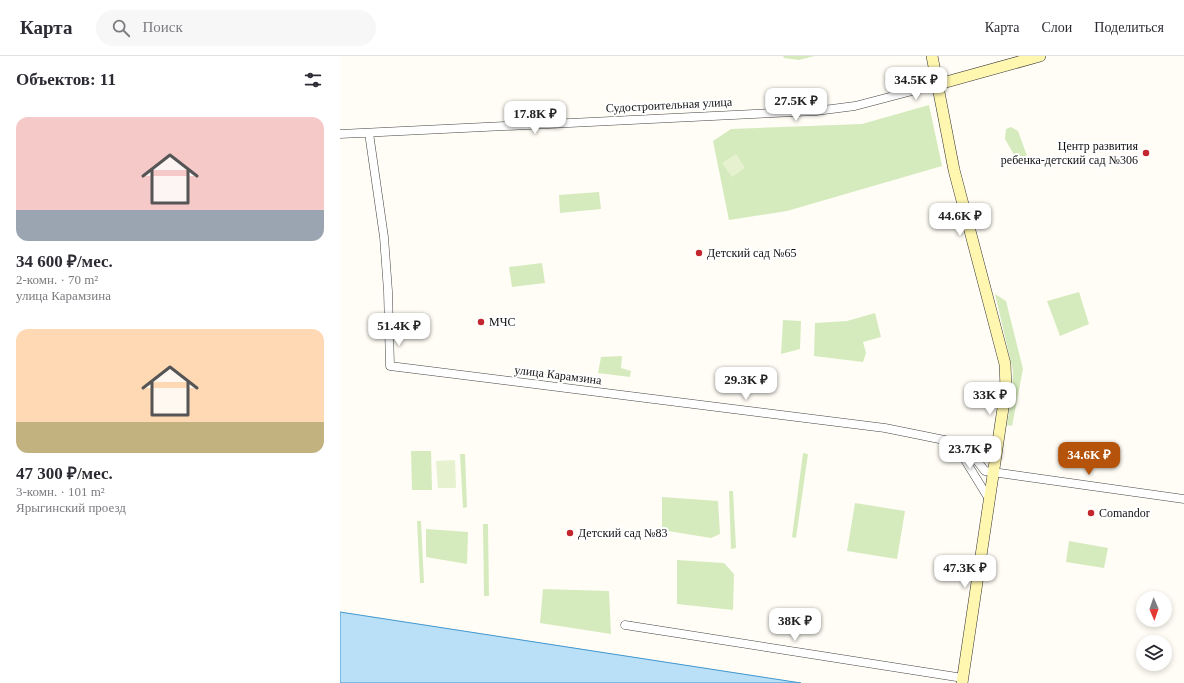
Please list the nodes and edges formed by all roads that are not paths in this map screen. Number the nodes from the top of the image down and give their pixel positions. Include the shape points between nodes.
1 (932, 56) edge
2 (1040, 56) edge
3 (939, 84) junction
4 (369, 133) junction
5 (340, 134) edge
6 (954, 442) junction
7 (964, 444) junction
8 (996, 447) junction
9 (992, 472) junction
10 (989, 499) junction
11 (1184, 499) edge
12 (625, 625) dead end
13 (963, 680) edge

1 - 3 main road
2 - 3 main road, Судостроительная улица
3 - 4 street, Судостроительная улица via 855,106 816,111
3 - 8 main road via 954,170 1005,364 1006,388
4 - 5 street, Судостроительная улица
4 - 6 street, улица Карамзина via 384,237 390,366 885,428
6 - 7 street
6 - 10 street
7 - 8 street
7 - 9 street via 982,469
8 - 9 main road
9 - 10 main road
9 - 11 street
10 - 13 main road
12 - 13 street

